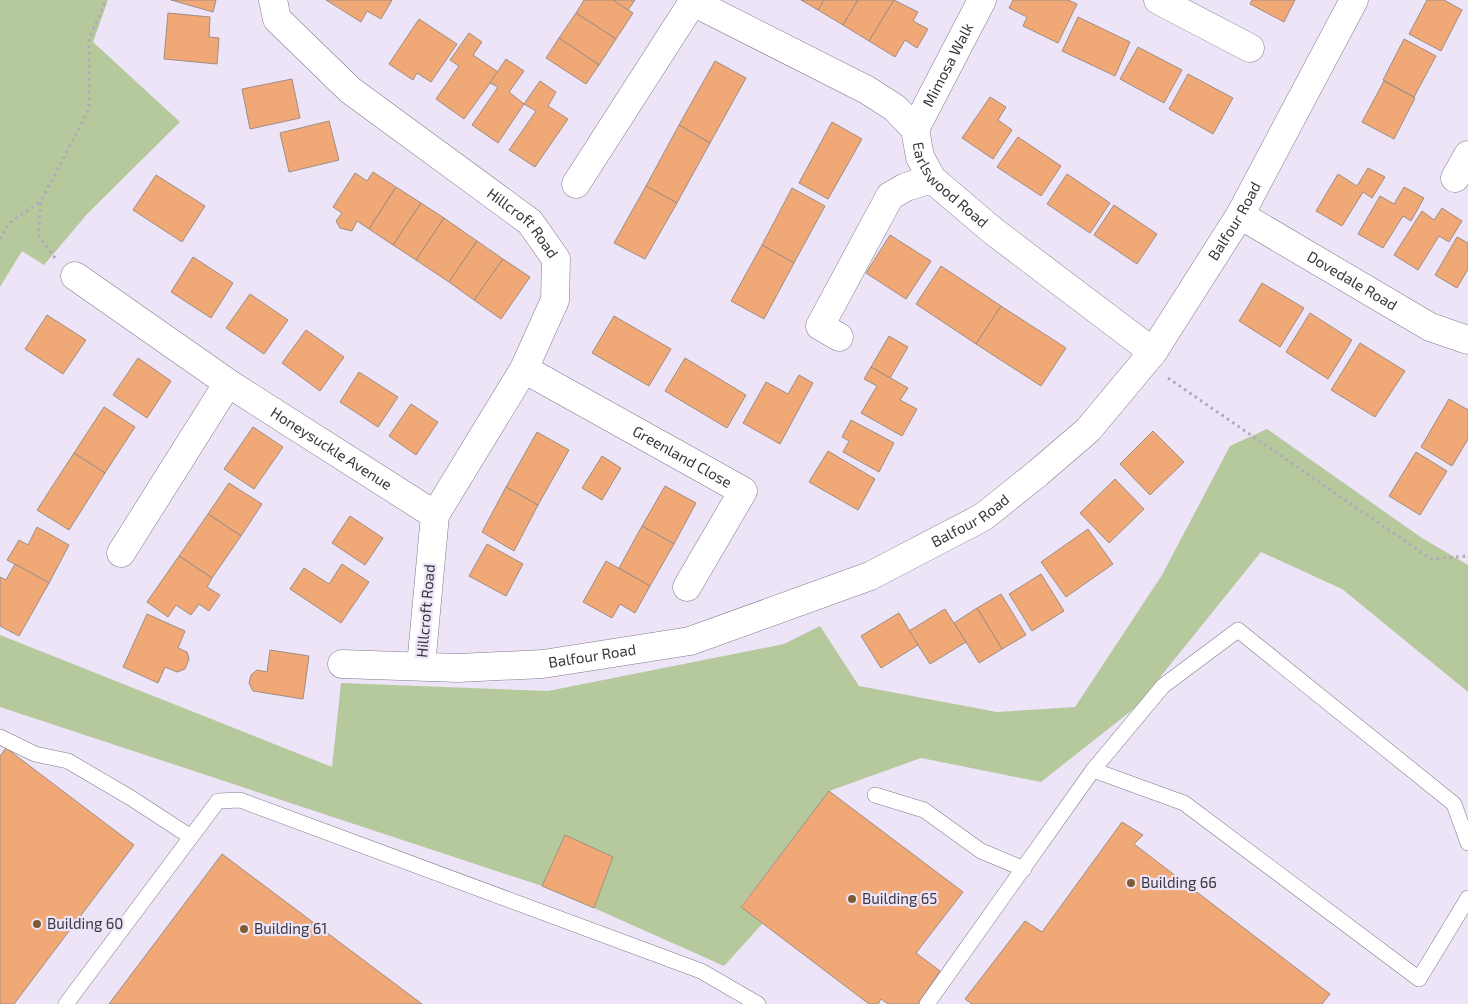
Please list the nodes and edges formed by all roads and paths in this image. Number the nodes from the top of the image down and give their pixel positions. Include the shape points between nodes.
1 (106, 0) edge
2 (273, 0) edge
3 (982, 0) edge
4 (1354, 0) edge
5 (694, 1) edge
6 (1162, 1) edge
7 (1250, 48) dead end
8 (915, 129) junction
9 (1468, 155) edge
10 (1455, 178) dead end
11 (932, 179) junction
12 (576, 184) dead end
13 (41, 202) junction
14 (1240, 215) junction
15 (0, 239) edge
16 (75, 276) joint
17 (839, 337) dead end
18 (1468, 340) edge
19 (1149, 357) junction
20 (524, 369) junction
21 (228, 383) junction
22 (435, 515) junction
23 (122, 553) dead end
24 (1468, 556) edge
25 (687, 587) dead end
26 (342, 664) dead end
27 (421, 666) junction
28 (0, 737) edge
29 (1093, 770) junction
30 (875, 796) dead end
31 (192, 837) junction
32 (1468, 843) edge
33 (1024, 869) junction
34 (1468, 898) edge
35 (66, 1004) edge
36 (758, 1004) edge
37 (927, 1004) edge

1 - 13 path via 89,39 89,109
2 - 20 street, Hillcroft Road via 277,19 350,90 530,222 556,259 555,300
3 - 8 street, Mimosa Walk
4 - 14 street, Balfour Road
5 - 8 street, Earlswood Road via 867,90 895,108
5 - 12 street
6 - 7 street
8 - 11 street, Earlswood Road via 920,157
9 - 10 street
11 - 17 street via 890,196 820,326
11 - 19 street, Earlswood Road
13 - 15 path via 9,224
13 - 16 path via 38,236 50,253
14 - 18 street, Dovedale Road via 1430,327
14 - 19 street, Balfour Road
16 - 21 street, Honeysuckle Avenue
19 - 24 path via 1431,559
19 - 27 street, Balfour Road via 1088,430 983,517 870,576 690,641 543,664 458,668
20 - 22 street, Hillcroft Road
20 - 25 street, Greenland Close via 743,491
21 - 22 street, Honeysuckle Avenue
21 - 23 street
22 - 27 street, Hillcroft Road
26 - 27 street, Balfour Road
28 - 31 lane via 35,754 68,761
29 - 32 lane via 1163,686 1238,630 1454,804
29 - 33 lane
29 - 34 lane via 1184,803 1419,979
30 - 33 lane via 924,810 981,851
31 - 35 lane
31 - 36 lane via 218,802 240,800 701,971
33 - 37 lane

